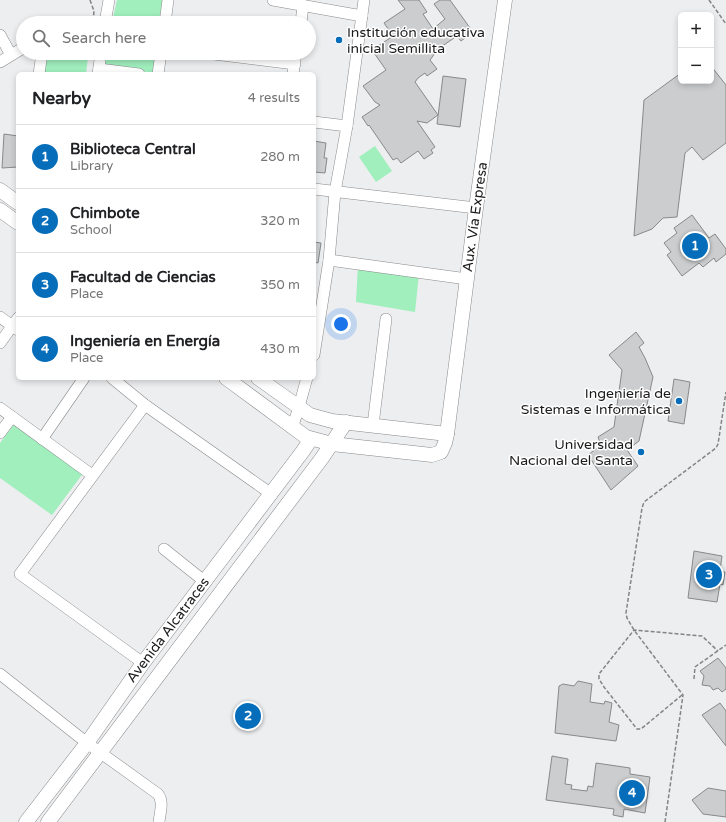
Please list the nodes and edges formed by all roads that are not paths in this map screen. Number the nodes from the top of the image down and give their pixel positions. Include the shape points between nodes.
1 (109, 0) edge
2 (168, 0) edge
3 (273, 0) edge
4 (364, 0) edge
5 (505, 0) edge
6 (303, 5) junction
7 (106, 16) edge
8 (166, 16) edge
9 (302, 16) edge
10 (362, 16) junction
11 (0, 35) edge
12 (16, 52) edge
13 (11, 55) junction
14 (41, 60) edge
15 (98, 60) edge
16 (160, 60) edge
17 (244, 60) edge
18 (0, 62) edge
19 (294, 69) edge
20 (39, 72) edge
21 (99, 72) edge
22 (158, 72) edge
23 (316, 122) edge
24 (347, 126) junction
25 (316, 189) edge
26 (1, 192) edge
27 (335, 192) junction
28 (16, 202) edge
29 (476, 208) junction
30 (0, 210) edge
31 (16, 222) edge
32 (328, 260) junction
33 (467, 279) junction
34 (0, 317) edge
35 (386, 319) dead end
36 (16, 325) edge
37 (316, 341) edge
38 (0, 343) edge
39 (83, 380) edge
40 (114, 380) edge
41 (229, 380) edge
42 (261, 380) edge
43 (306, 380) edge
44 (145, 405) junction
45 (0, 408) edge
46 (305, 412) junction
47 (12, 417) junction
48 (346, 422) junction
49 (373, 425) junction
50 (292, 427) junction
51 (0, 432) edge
52 (447, 434) junction
53 (310, 438) junction
54 (42, 439) junction
55 (332, 444) junction
56 (92, 476) junction
57 (270, 493) junction
58 (164, 549) dead end
59 (204, 580) junction
60 (143, 663) junction
61 (0, 674) edge
62 (87, 743) junction
63 (100, 752) junction
64 (26, 822) edge
65 (48, 822) edge
66 (159, 822) edge

1 - 7 street
2 - 8 street
3 - 6 street
4 - 10 street
5 - 29 main road, Aux. Vía Expresa
6 - 9 street
6 - 10 street
10 - 24 street
11 - 13 street
12 - 13 street
13 - 18 street
14 - 20 street
15 - 21 street
16 - 22 street
17 - 19 street
23 - 24 street
24 - 27 street
25 - 27 street
26 - 28 main road
27 - 29 street
27 - 32 street
29 - 33 main road, Aux. Vía Expresa
30 - 31 main road
32 - 33 street
32 - 37 street
33 - 52 main road, Aux. Vía Expresa
34 - 36 street
35 - 49 street
36 - 38 street
39 - 54 street
40 - 44 street
41 - 50 main road
42 - 46 main road
43 - 46 street via 302,393
44 - 56 street
44 - 57 street
45 - 47 street
46 - 48 main road via 332,421
46 - 50 street
47 - 51 street
47 - 54 street
48 - 49 main road
48 - 55 main road
49 - 52 main road
50 - 53 main road
52 - 55 main road, Aux. Vía Expresa via 441,452 432,455
53 - 55 main road
53 - 57 main road, Avenida Alcatraces
54 - 56 street
55 - 63 main road
56 - 60 street via 20,574
57 - 59 main road, Avenida Alcatraces
58 - 59 street
59 - 60 main road, Avenida Alcatraces
60 - 62 main road, Avenida Alcatraces
61 - 62 street
62 - 63 street
62 - 64 main road, Avenida Alcatraces
63 - 65 main road
63 - 66 street via 158,794 162,803

